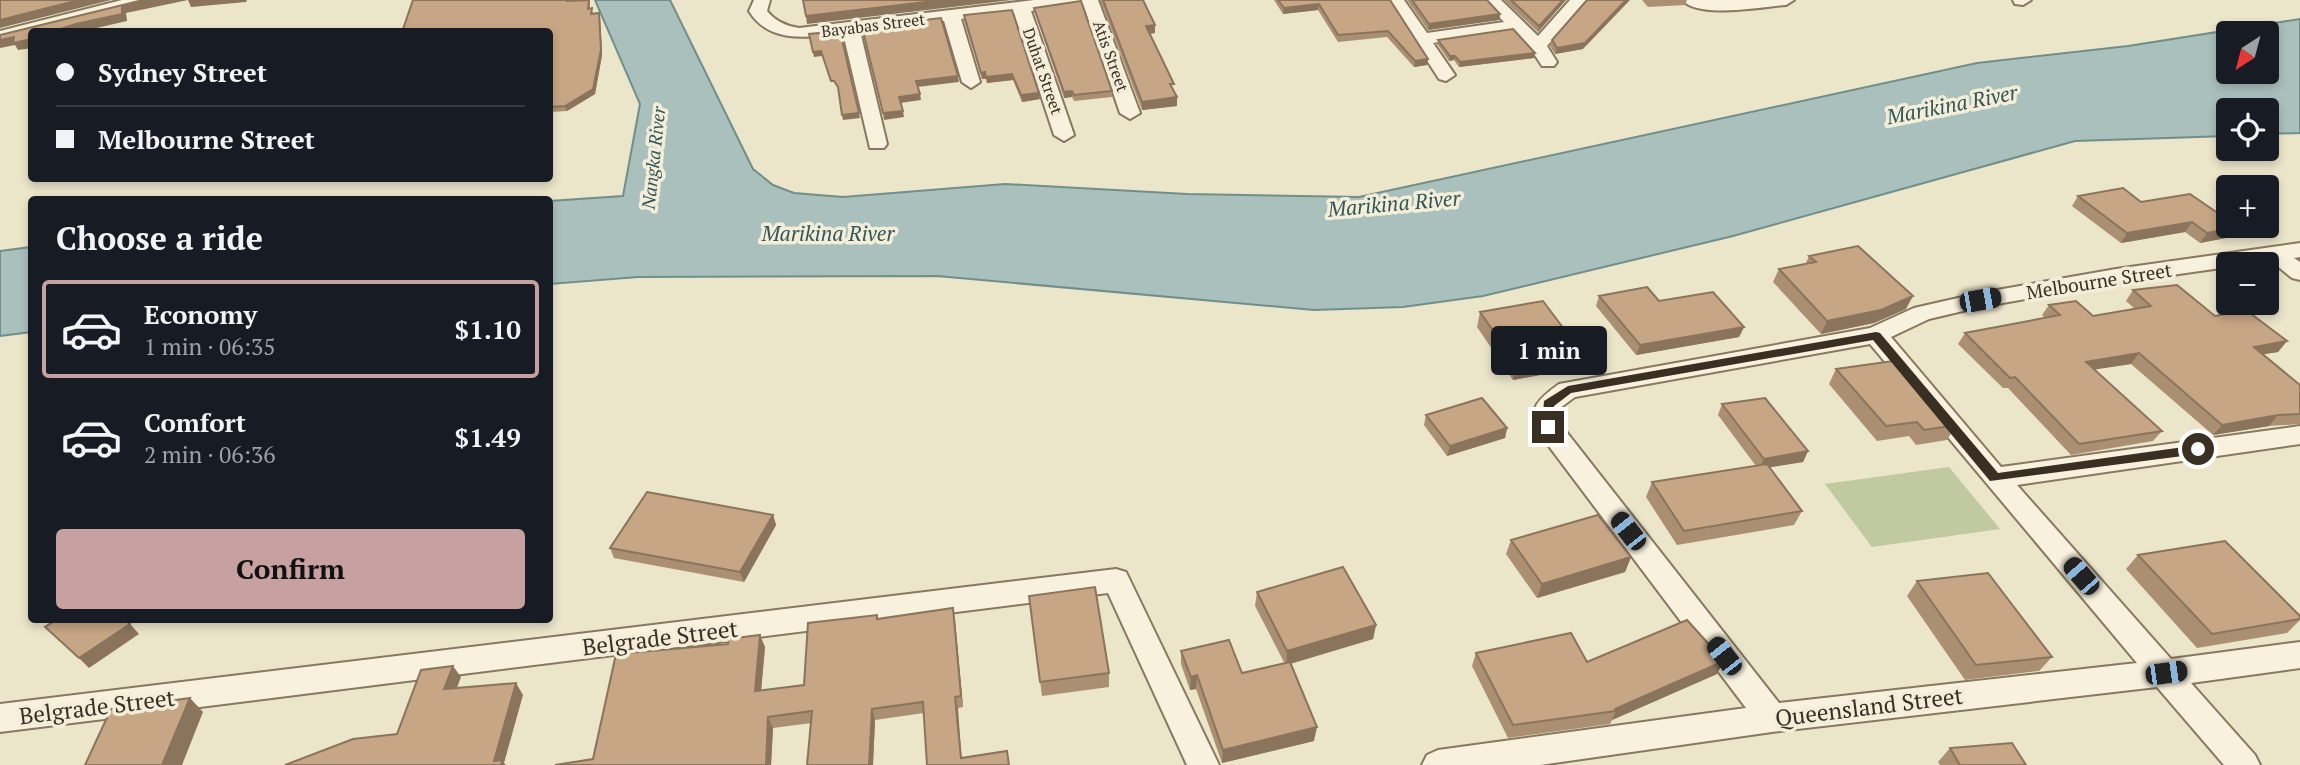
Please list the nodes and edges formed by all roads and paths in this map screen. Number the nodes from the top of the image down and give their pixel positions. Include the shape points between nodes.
1 (142, 0) edge
2 (762, 0) edge
3 (1077, 0) edge
4 (1090, 0) edge
5 (1396, 0) edge
6 (1491, 0) edge
7 (1579, 0) edge
8 (1786, 0) edge
9 (1747, 1) edge
10 (1698, 3) edge
11 (1021, 7) junction
12 (951, 15) junction
13 (1515, 26) junction
14 (850, 27) junction
15 (32, 28) edge
16 (28, 29) edge
17 (0, 36) edge
18 (1423, 39) junction
19 (1538, 46) junction
20 (1548, 62) dead end
21 (1446, 75) dead end
22 (971, 82) dead end
23 (1130, 113) dead end
24 (1064, 135) dead end
25 (877, 144) dead end
26 (2289, 253) edge
27 (2300, 273) edge
28 (1876, 335) junction
29 (2300, 435) edge
30 (1995, 478) junction
31 (2300, 655) edge
32 (2166, 673) junction
33 (0, 718) edge
34 (1772, 718) junction
35 (1203, 765) edge
36 (1438, 765) edge
37 (2244, 765) edge

1 - 15 street
2 - 14 street, Bayabas Street via 758,15 784,31
3 - 11 street, Bayabas Street
4 - 23 street, Atis Street
5 - 18 street
6 - 13 street
7 - 19 street
8 - 9 street
9 - 10 street
11 - 12 street, Bayabas Street
11 - 24 street, Duhat Street
12 - 14 street, Bayabas Street
12 - 22 street
13 - 18 street
13 - 19 street
14 - 25 street
16 - 17 street
18 - 21 street
19 - 20 street
26 - 27 street
26 - 28 street, Melbourne Street via 1980,300 1922,313
28 - 30 street
28 - 34 street, Melbourne Street via 1568,390 1548,404 1548,427
29 - 30 street
30 - 32 street
31 - 32 street, Queensland Street
32 - 34 street, Queensland Street
32 - 37 street
33 - 35 street, Belgrade Street via 1116,580
34 - 36 street, Queensland Street

